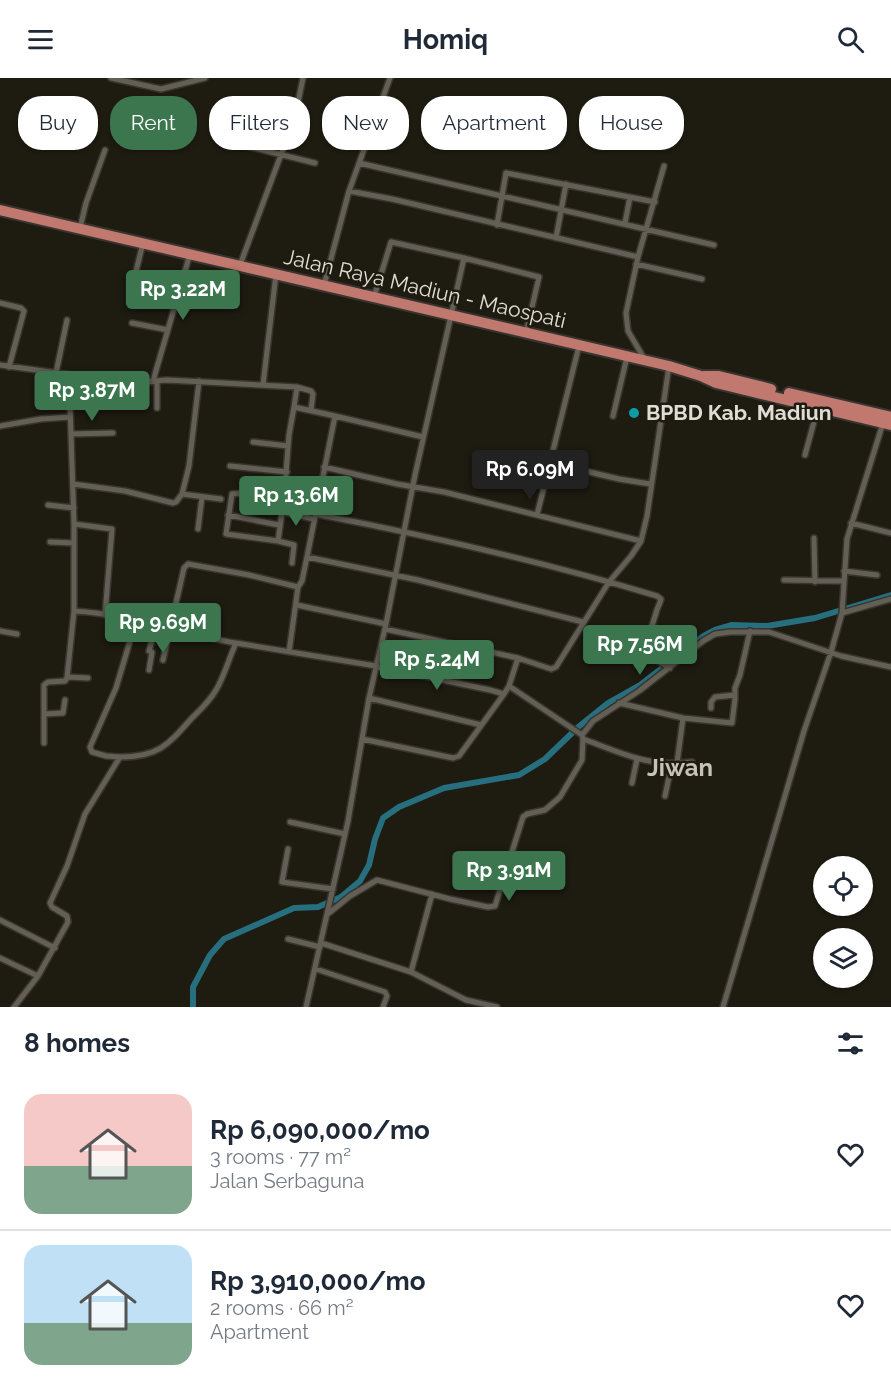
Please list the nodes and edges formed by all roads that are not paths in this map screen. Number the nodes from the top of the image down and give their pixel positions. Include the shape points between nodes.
1 (111, 78) edge
2 (205, 78) edge
3 (303, 78) edge
4 (390, 78) edge
5 (131, 81) edge
6 (105, 150) dead end
7 (262, 150) edge
8 (282, 155) junction
9 (315, 162) dead end
10 (358, 163) junction
11 (664, 166) dead end
12 (566, 184) junction
13 (349, 191) junction
14 (502, 196) junction
15 (630, 197) junction
16 (655, 202) junction
17 (0, 210) edge
18 (561, 210) junction
19 (625, 223) junction
20 (497, 225) junction
21 (80, 228) junction
22 (646, 228) junction
23 (556, 238) junction
24 (143, 243) junction
25 (714, 245) dead end
26 (190, 254) junction
27 (464, 258) junction
28 (637, 260) junction
29 (240, 265) junction
30 (276, 274) junction
31 (702, 279) dead end
32 (324, 285) junction
33 (130, 296) dead end
34 (374, 297) junction
35 (0, 303) edge
36 (450, 316) junction
37 (67, 320) dead end
38 (132, 323) dead end
39 (168, 330) junction
40 (526, 334) junction
41 (579, 346) junction
42 (627, 357) junction
43 (645, 361) junction
44 (0, 365) edge
45 (669, 366) junction
46 (9, 367) junction
47 (56, 374) junction
48 (69, 375) junction
49 (155, 381) junction
50 (199, 381) junction
51 (134, 383) junction
52 (263, 385) junction
53 (297, 387) junction
54 (783, 395) junction
55 (131, 404) dead end
56 (294, 407) junction
57 (818, 407) junction
58 (157, 408) dead end
59 (311, 410) junction
60 (335, 416) junction
61 (613, 416) dead end
62 (70, 417) junction
63 (888, 422) edge
64 (0, 426) edge
65 (71, 434) junction
66 (113, 434) dead end
67 (423, 437) junction
68 (253, 442) dead end
69 (288, 446) junction
70 (805, 455) dead end
71 (551, 463) junction
72 (230, 466) dead end
73 (324, 467) junction
74 (287, 472) junction
75 (73, 484) junction
76 (650, 484) junction
77 (413, 486) junction
78 (182, 494) junction
79 (202, 497) junction
80 (284, 498) junction
81 (222, 500) dead end
82 (48, 506) dead end
83 (74, 508) junction
84 (282, 512) junction
85 (228, 515) junction
86 (537, 515) junction
87 (314, 516) junction
88 (851, 523) junction
89 (74, 524) junction
90 (279, 525) junction
91 (198, 529) dead end
92 (404, 531) junction
93 (891, 533) edge
94 (814, 538) dead end
95 (278, 541) junction
96 (641, 541) junction
97 (50, 542) dead end
98 (74, 543) junction
99 (307, 557) junction
100 (292, 563) dead end
101 (844, 571) junction
102 (877, 575) dead end
103 (396, 576) junction
104 (784, 580) dead end
105 (844, 581) junction
106 (609, 582) junction
107 (815, 582) junction
108 (298, 587) junction
109 (891, 599) edge
110 (297, 605) junction
111 (74, 611) junction
112 (842, 612) junction
113 (105, 615) junction
114 (136, 621) junction
115 (583, 622) junction
116 (156, 626) junction
117 (386, 626) junction
118 (170, 629) junction
119 (0, 631) edge
120 (750, 631) junction
121 (17, 634) dead end
122 (236, 643) junction
123 (641, 651) junction
124 (289, 652) junction
125 (831, 652) junction
126 (518, 658) junction
127 (163, 660) dead end
128 (637, 664) dead end
129 (376, 666) junction
130 (891, 667) edge
131 (669, 668) junction
132 (149, 670) dead end
133 (68, 677) junction
134 (88, 678) dead end
135 (509, 686) junction
136 (504, 694) junction
137 (735, 695) junction
138 (369, 698) junction
139 (65, 700) dead end
140 (619, 704) junction
141 (711, 708) dead end
142 (44, 714) junction
143 (683, 718) junction
144 (481, 725) junction
145 (582, 737) junction
146 (362, 739) junction
147 (45, 743) dead end
148 (120, 757) junction
149 (638, 759) junction
150 (692, 762) dead end
151 (675, 763) junction
152 (632, 783) dead end
153 (665, 796) dead end
154 (290, 822) dead end
155 (345, 834) junction
156 (288, 849) dead end
157 (333, 891) junction
158 (432, 894) junction
159 (328, 913) junction
160 (0, 920) edge
161 (288, 939) dead end
162 (321, 945) junction
163 (55, 948) junction
164 (0, 958) edge
165 (316, 969) junction
166 (411, 972) junction
167 (38, 976) junction
168 (465, 1004) edge
169 (14, 1007) edge
170 (306, 1007) edge
171 (383, 1007) edge
172 (497, 1007) edge
173 (723, 1007) edge

1 - 5 street
2 - 5 street via 161,89
3 - 8 street
4 - 10 street
6 - 21 street
7 - 8 street
8 - 9 street
8 - 29 street
10 - 13 street
10 - 14 street
11 - 16 street
12 - 14 street via 506,173
12 - 15 street
12 - 18 street
13 - 20 street
13 - 32 street
14 - 18 street
14 - 20 street
15 - 16 street
15 - 19 street
16 - 22 street
17 - 21 highway, Jalan Raya Madiun - Maospati
18 - 19 street
18 - 23 street
19 - 22 street
20 - 23 street
21 - 24 highway, Jalan Raya Madiun - Maospati
22 - 25 street
22 - 28 street
23 - 28 street
24 - 26 highway, Jalan Raya Madiun - Maospati
24 - 33 street
26 - 29 highway, Jalan Raya Madiun - Maospati
26 - 39 street
27 - 34 street via 391,242
27 - 36 street
27 - 40 street via 539,277
28 - 31 street
28 - 43 street via 625,321
29 - 30 highway, Jalan Raya Madiun - Maospati
30 - 32 highway, Jalan Raya Madiun - Maospati
30 - 52 street
32 - 34 highway, Jalan Raya Madiun - Maospati
34 - 36 highway, Jalan Raya Madiun - Maospati
35 - 46 street via 24,311
36 - 40 highway, Jalan Raya Madiun - Maospati
36 - 67 street
37 - 47 street
38 - 39 street
39 - 49 street
40 - 41 highway, Jalan Raya Madiun - Maospati
41 - 42 highway, Jalan Raya Madiun - Maospati
41 - 71 street
42 - 43 highway, Jalan Raya Madiun - Maospati
42 - 61 street
43 - 45 highway, Jalan Raya Madiun - Maospati
44 - 46 street
45 - 54 highway, Jalan Raya Madiun - Maospati
45 - 76 street
46 - 47 street
47 - 48 street
48 - 51 street
48 - 62 street
49 - 50 street
49 - 51 street
49 - 58 street
50 - 52 street
50 - 78 street
51 - 55 street
52 - 53 street
53 - 56 street
53 - 59 street via 313,393
54 - 57 highway, Jalan Raya Madiun - Maospati
54 - 63 highway, Jalan Raya Madiun - Maospati
56 - 59 street
56 - 69 street
57 - 63 highway, Jalan Raya Madiun - Maospati
57 - 70 street
59 - 60 street
60 - 67 street
60 - 73 street
62 - 64 street
62 - 65 street
63 - 88 street
65 - 66 street
65 - 75 street
67 - 77 street
68 - 69 street
69 - 74 street
71 - 76 street
71 - 86 street
72 - 74 street
73 - 77 street
73 - 87 street
74 - 80 street
75 - 78 street via 173,503
75 - 83 street
76 - 96 street
77 - 86 street
77 - 92 street
78 - 79 street
79 - 81 street
79 - 91 street
80 - 84 street
80 - 85 street via 233,493
82 - 83 street
83 - 89 street
84 - 87 street
84 - 90 street
85 - 90 street
85 - 95 street via 226,534
86 - 96 street
87 - 92 street
87 - 99 street
88 - 93 street
88 - 101 street
89 - 98 street
89 - 113 street via 112,529
90 - 95 street
92 - 103 street
92 - 106 street
94 - 107 street
95 - 100 street via 294,545
96 - 106 street
97 - 98 street
98 - 111 street
99 - 103 street
99 - 108 street
101 - 102 street
101 - 105 street
103 - 115 street
103 - 117 street
104 - 107 street
105 - 107 street
105 - 112 street
106 - 115 street
106 - 123 street via 661,599
108 - 110 street
108 - 118 street via 188,564
109 - 112 street
110 - 117 street
110 - 124 street
111 - 113 street
111 - 133 street
112 - 125 street
113 - 114 street
114 - 116 street
114 - 148 street via 116,688 90,747 92,752
115 - 126 street via 556,668
116 - 118 street
116 - 132 street
117 - 126 street
117 - 129 street
118 - 122 street
118 - 127 street
119 - 121 street
120 - 125 street via 774,633
120 - 131 street via 715,634
120 - 137 street
122 - 124 street
122 - 148 street via 211,698 172,741 136,757
123 - 128 street
123 - 131 street
124 - 129 street
125 - 130 street
125 - 173 street
126 - 135 street
129 - 136 street
129 - 138 street
131 - 140 street
133 - 134 street
133 - 142 street via 45,684
135 - 136 street
135 - 145 street
136 - 144 street
137 - 141 street via 715,697
137 - 143 street via 732,723
138 - 144 street
138 - 146 street
139 - 142 street via 63,713
140 - 143 street
140 - 145 street via 593,721
142 - 147 street
143 - 151 street
144 - 146 street via 459,756 453,758
145 - 149 street
145 - 158 street via 582,760 560,798 545,810 523,817 496,905 488,907
146 - 155 street
148 - 163 street via 85,814 51,898 51,907 68,918
149 - 151 street
149 - 152 street
150 - 151 street
151 - 153 street
154 - 155 street
155 - 157 street
156 - 157 street via 282,882
157 - 159 street
158 - 159 street via 377,880
158 - 166 street
159 - 162 street
160 - 163 street
161 - 162 street
162 - 165 street
162 - 166 street
163 - 167 street
164 - 167 street
165 - 170 street
165 - 171 street via 385,992
166 - 168 street
167 - 169 street
168 - 172 street

